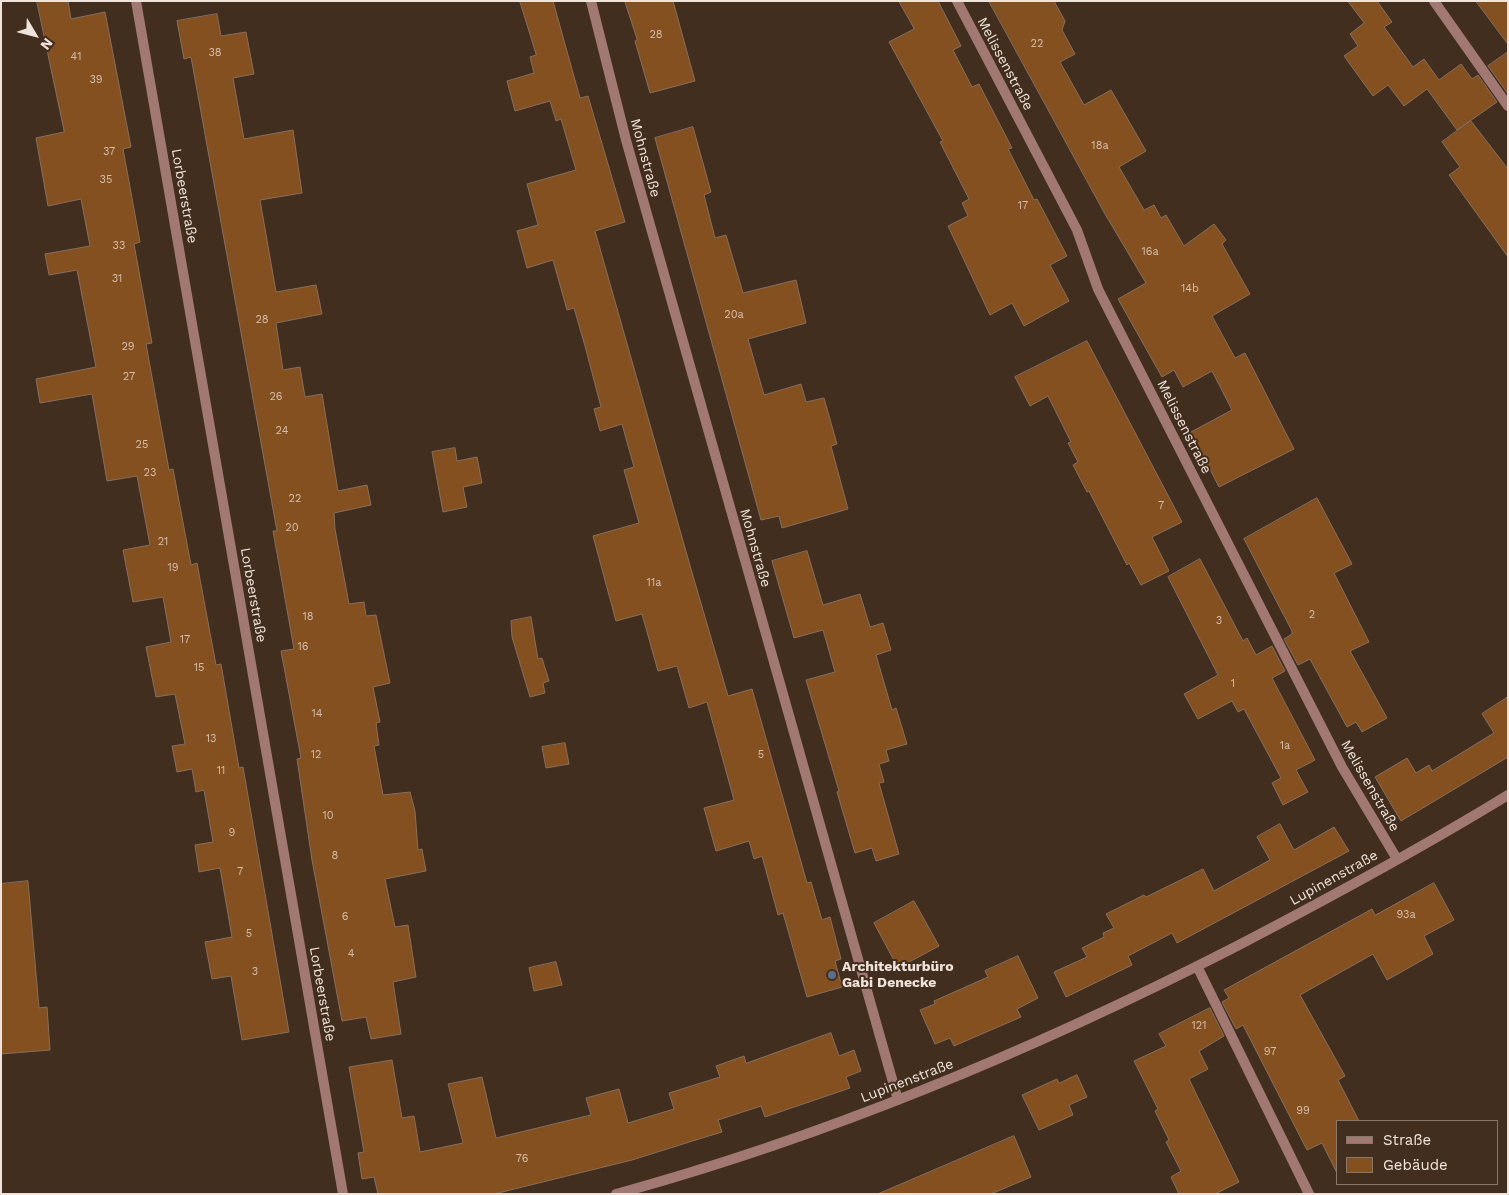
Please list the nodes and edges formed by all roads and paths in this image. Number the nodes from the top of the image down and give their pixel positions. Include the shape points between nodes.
1 (136, 1) edge
2 (591, 1) edge
3 (957, 1) edge
4 (1434, 1) edge
5 (1508, 106) edge
6 (1508, 795) edge
7 (1397, 860) junction
8 (1197, 966) junction
9 (898, 1100) junction
10 (343, 1194) edge
11 (616, 1194) edge
12 (1309, 1194) edge

1 - 10 street, Lorbeerstraße
2 - 9 street, Mohnstraße via 626,140
3 - 7 street, Melissenstraße via 1077,230 1098,289 1328,740
4 - 5 street
6 - 7 street, Lupinenstraße
7 - 8 street, Lupinenstraße
8 - 9 street, Lupinenstraße via 1088,1020
8 - 12 street
9 - 11 street, Lupinenstraße via 782,1144

